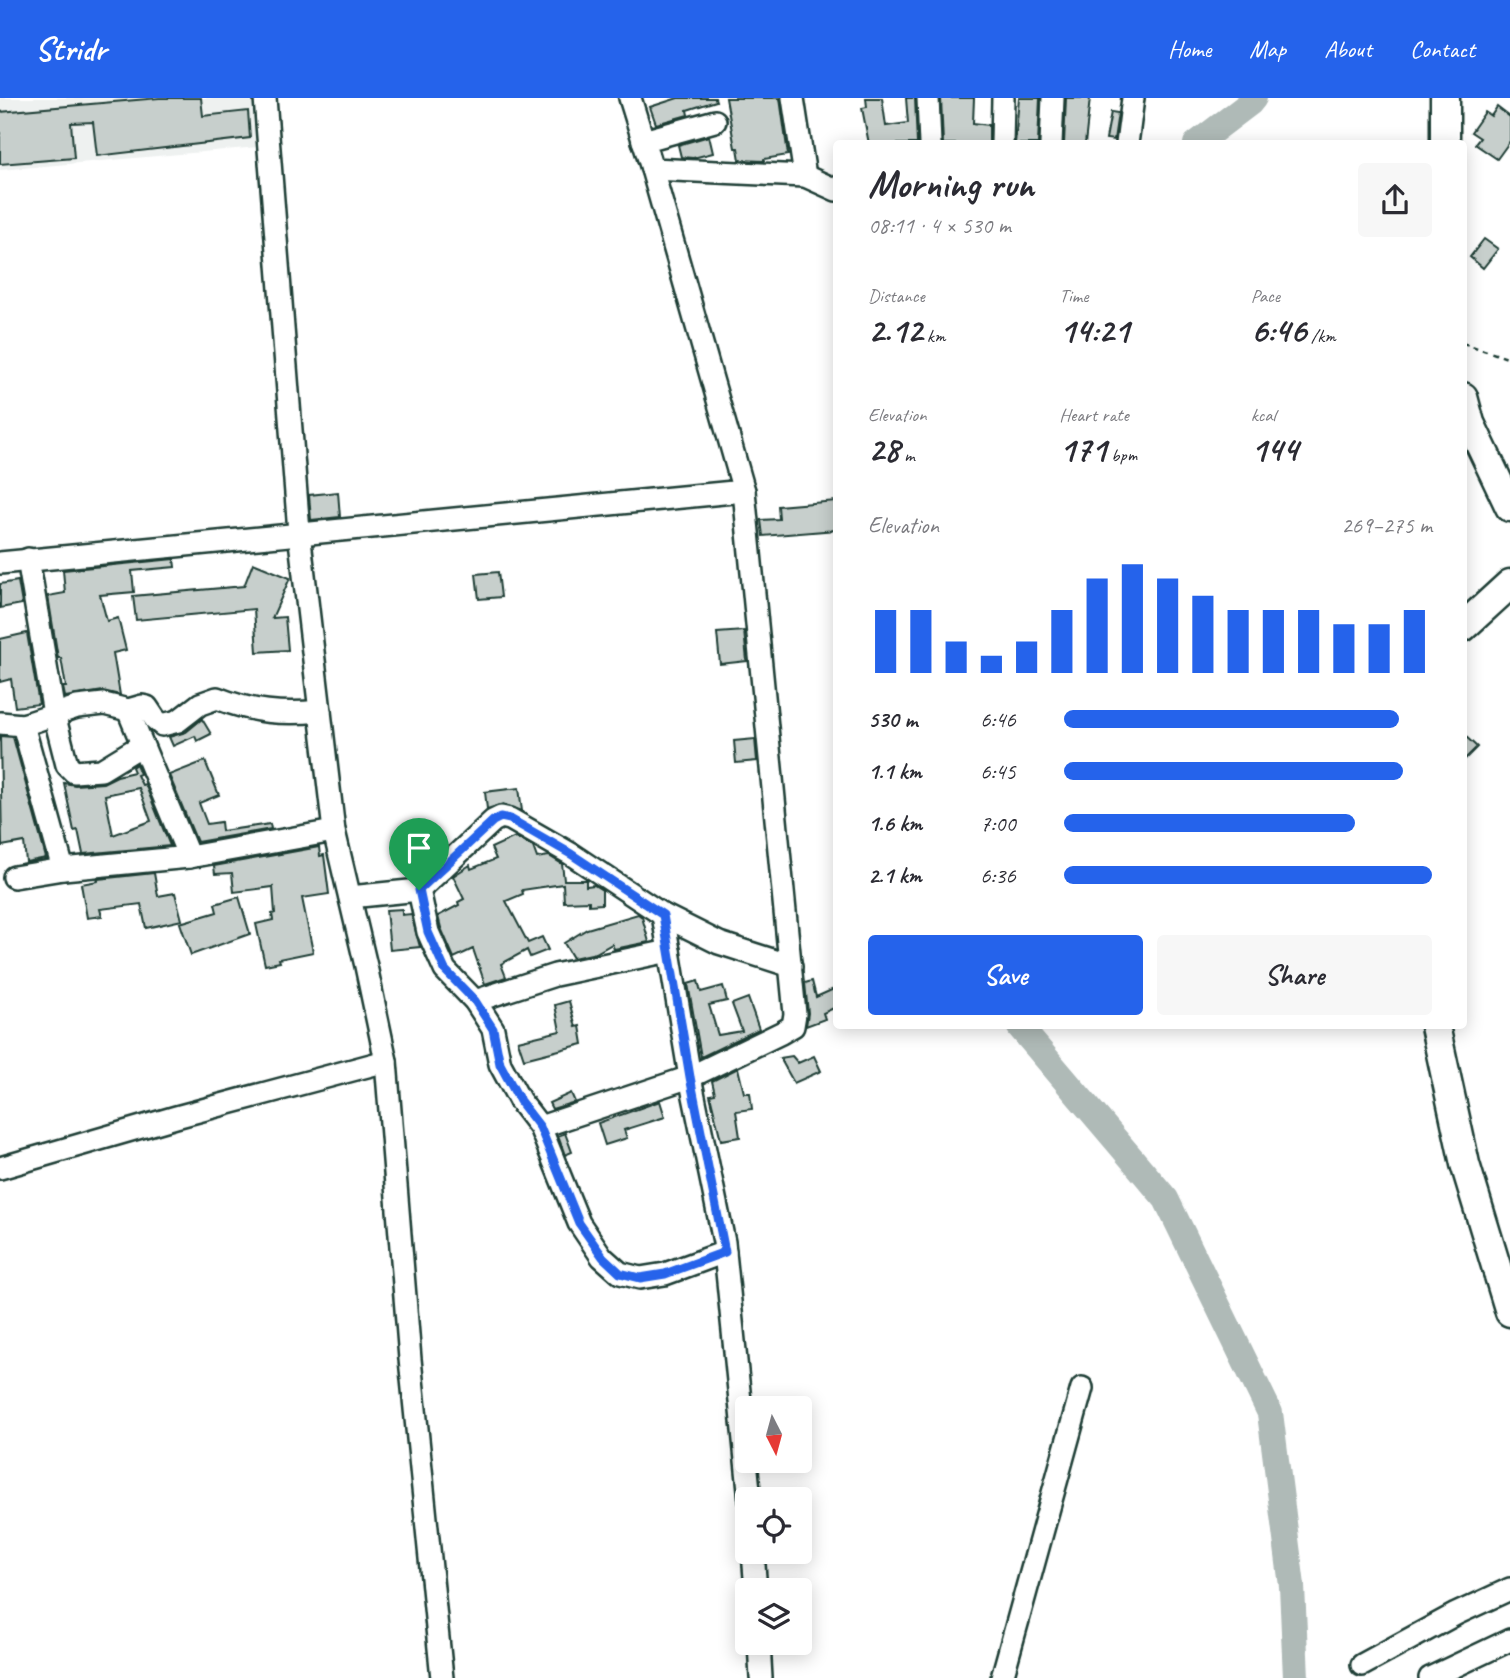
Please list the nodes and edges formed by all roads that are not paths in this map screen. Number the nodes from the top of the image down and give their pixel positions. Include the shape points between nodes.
1 (265, 98) edge
2 (630, 98) edge
3 (793, 98) edge
4 (928, 98) edge
5 (1003, 98) edge
6 (1053, 98) edge
7 (1133, 98) edge
8 (1445, 98) edge
9 (715, 121) dead end
10 (930, 140) edge
11 (1002, 140) edge
12 (1051, 140) edge
13 (1128, 140) edge
14 (1445, 140) edge
15 (643, 141) junction
16 (652, 169) junction
17 (805, 176) junction
18 (833, 189) edge
19 (1467, 412) edge
20 (744, 491) junction
21 (1510, 508) edge
22 (299, 532) junction
23 (28, 559) junction
24 (0, 563) edge
25 (1510, 584) edge
26 (1467, 623) edge
27 (128, 710) junction
28 (320, 711) junction
29 (54, 714) junction
30 (0, 723) edge
31 (23, 725) junction
32 (142, 745) junction
33 (334, 831) junction
34 (189, 857) junction
35 (63, 869) junction
36 (14, 877) dead end
37 (419, 890) junction
38 (350, 897) junction
39 (663, 915) junction
40 (669, 951) junction
41 (791, 966) junction
42 (475, 1001) junction
43 (1436, 1029) edge
44 (386, 1061) junction
45 (690, 1077) junction
46 (540, 1127) junction
47 (0, 1168) edge
48 (725, 1252) junction
49 (1505, 1272) edge
50 (1510, 1312) edge
51 (1082, 1388) dead end
52 (749, 1487) edge
53 (1510, 1588) edge
54 (1510, 1640) edge
55 (760, 1655) edge
56 (1362, 1665) dead end
57 (442, 1678) edge
58 (761, 1678) edge
59 (1002, 1678) edge
60 (1430, 1678) edge

1 - 22 street
2 - 15 street
3 - 17 street
4 - 10 street
5 - 11 street
6 - 12 street
7 - 13 street
8 - 14 main road
9 - 15 street
15 - 16 street
16 - 17 street
16 - 20 street
17 - 18 street
19 - 21 main road
20 - 22 street
20 - 41 street
22 - 23 street
22 - 28 street
23 - 24 street
23 - 29 street
25 - 26 main road
27 - 28 street via 147,707 162,725 217,698 268,713
27 - 29 street via 104,704
27 - 32 street
28 - 33 street
29 - 31 street
29 - 32 street via 67,765 74,772 101,770
30 - 31 street
31 - 35 street
32 - 34 street
33 - 34 street
33 - 38 street
34 - 35 street
35 - 36 street
37 - 38 street
37 - 39 street via 501,817 571,854
37 - 42 street via 428,932 445,970
38 - 44 street
39 - 40 street
39 - 41 street via 719,943
40 - 42 street via 555,975
40 - 45 street
41 - 45 street via 793,1026
42 - 46 street via 493,1029 500,1064
43 - 49 main road via 1465,1164
44 - 47 street
44 - 57 street
45 - 46 street
45 - 48 street
46 - 48 street via 579,1223 620,1273 640,1278 665,1274
48 - 52 street
49 - 50 main road
51 - 59 street
53 - 56 street
54 - 60 street
55 - 58 street

